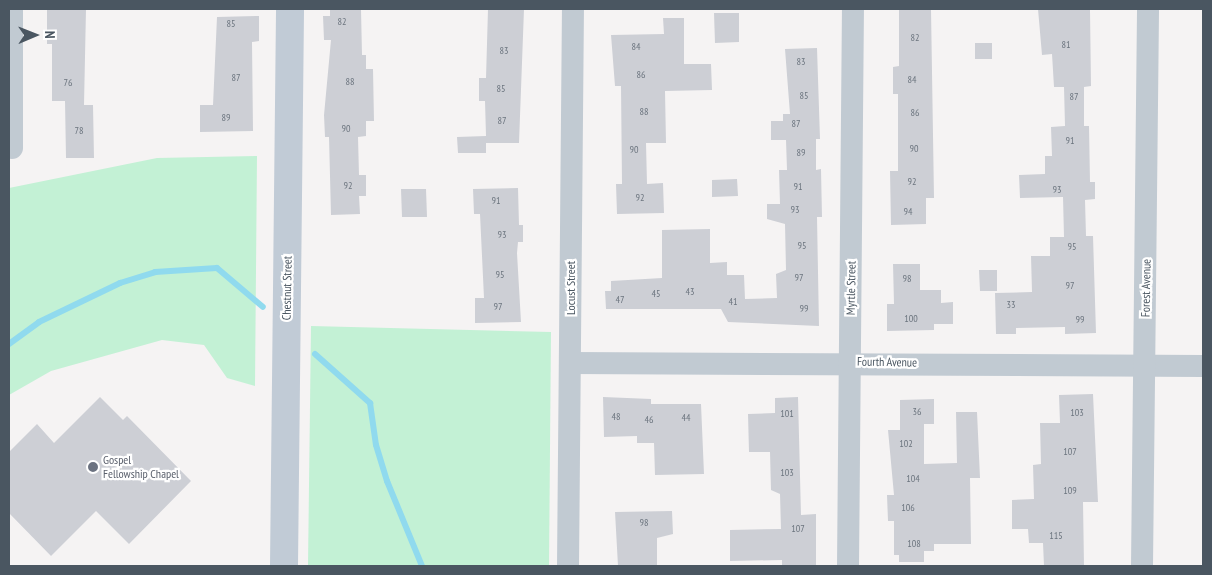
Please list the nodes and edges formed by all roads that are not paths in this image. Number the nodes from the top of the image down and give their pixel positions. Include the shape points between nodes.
1 (12, 9) edge
2 (290, 9) edge
3 (573, 9) edge
4 (853, 9) edge
5 (1148, 9) edge
6 (12, 148) dead end
7 (850, 361) junction
8 (570, 363) junction
9 (1145, 365) junction
10 (1203, 366) edge
11 (284, 566) edge
12 (568, 566) edge
13 (848, 566) edge
14 (1142, 566) edge

1 - 6 street
2 - 11 street, Chestnut Street
3 - 8 street, Locust Street
4 - 7 street, Myrtle Street
5 - 9 street, Forest Avenue
7 - 8 street, Fourth Avenue
7 - 9 street, Fourth Avenue
7 - 13 street, Myrtle Street
8 - 12 street, Locust Street
9 - 10 street, Fourth Avenue
9 - 14 street, Forest Avenue

